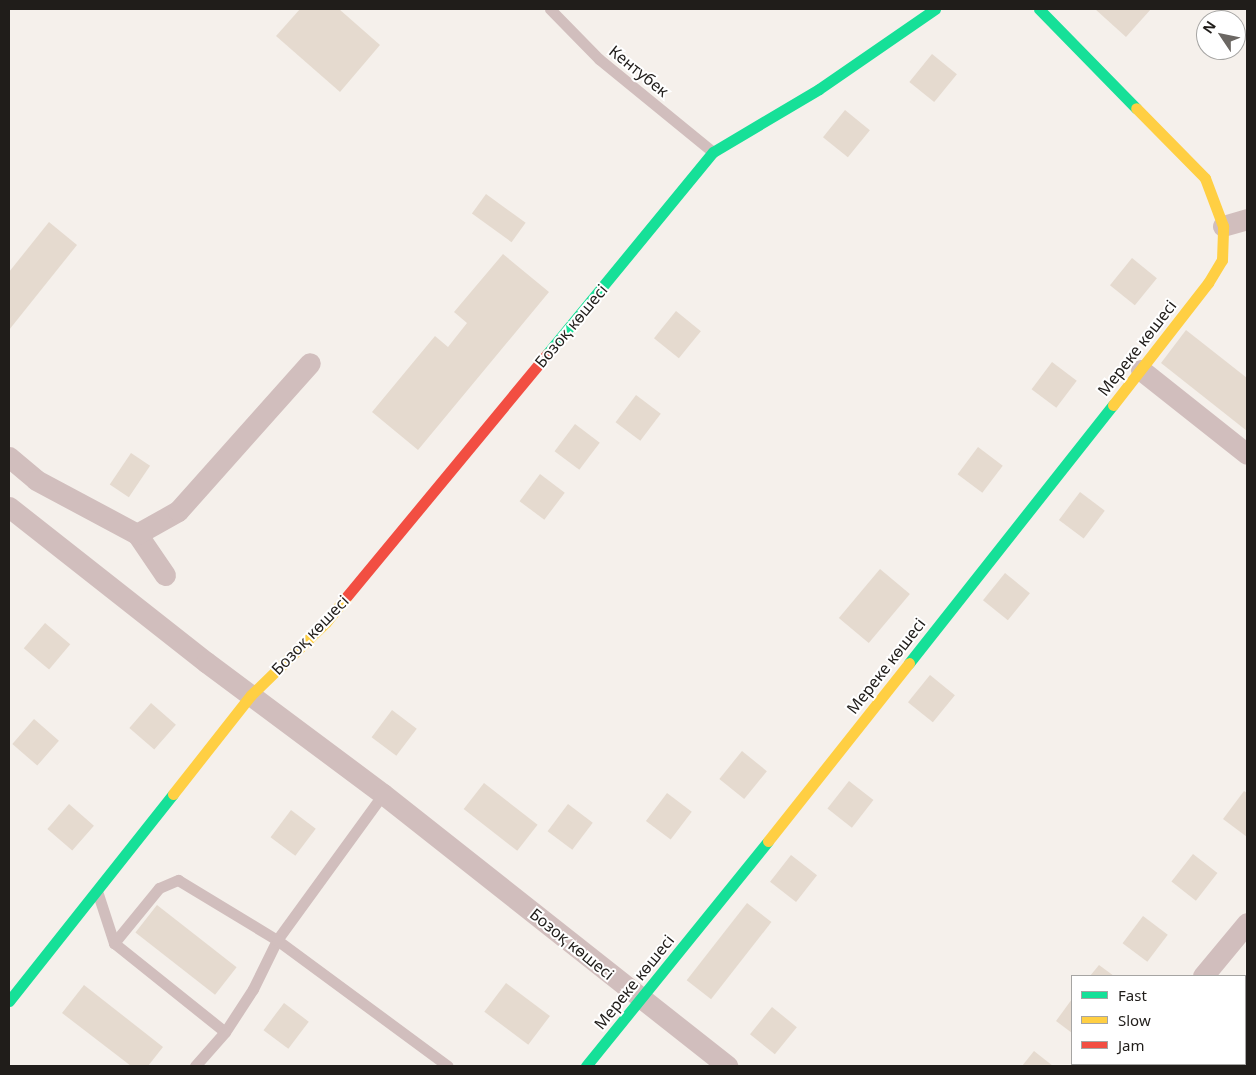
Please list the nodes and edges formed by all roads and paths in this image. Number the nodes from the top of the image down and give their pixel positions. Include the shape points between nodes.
1 (550, 9) edge
2 (935, 9) edge
3 (1039, 9) edge
4 (713, 152) junction
5 (1247, 219) edge
6 (1223, 226) junction
7 (310, 363) dead end
8 (1141, 370) junction
9 (1247, 454) edge
10 (9, 457) edge
11 (9, 506) edge
12 (138, 534) junction
13 (166, 575) dead end
14 (251, 695) junction
15 (383, 794) junction
16 (97, 892) junction
17 (1247, 922) edge
18 (277, 940) junction
19 (114, 943) junction
20 (1204, 975) edge
21 (641, 999) junction
22 (9, 1001) edge
23 (225, 1032) junction
24 (195, 1066) edge
25 (448, 1066) edge
26 (586, 1066) edge
27 (727, 1066) edge

1 - 4 lane, Кентубек via 599,60
2 - 4 street, Бозоқ көшесі via 819,89
3 - 6 street via 1205,178
4 - 14 street, Бозоқ көшесі via 326,622
5 - 6 street
6 - 8 street, Мереке көшесі via 1222,260
7 - 12 street via 178,511
8 - 9 street
8 - 21 street, Мереке көшесі
10 - 12 street via 36,480
11 - 14 street, Бозоқ көшесі
12 - 13 street
14 - 15 street, Бозоқ көшесі
14 - 16 street, Бозоқ көшесі
15 - 18 lane
15 - 21 street, Бозоқ көшесі
16 - 19 lane
16 - 22 street, Бозоқ көшесі
17 - 20 street
18 - 19 lane via 178,880 159,888
18 - 23 lane via 253,989
18 - 25 lane
19 - 23 lane
21 - 26 street, Мереке көшесі
21 - 27 street, Бозоқ көшесі
23 - 24 lane

